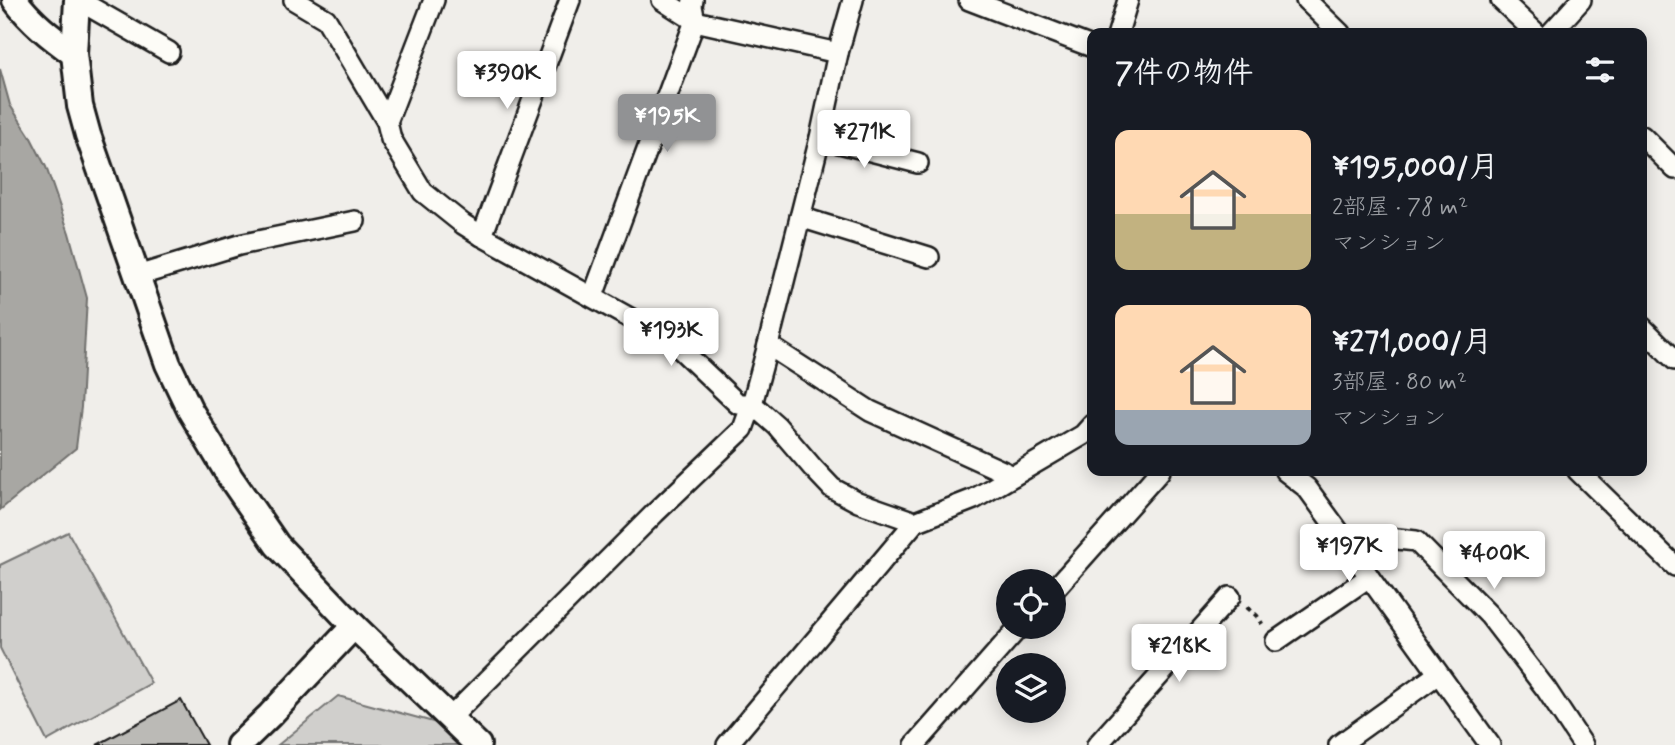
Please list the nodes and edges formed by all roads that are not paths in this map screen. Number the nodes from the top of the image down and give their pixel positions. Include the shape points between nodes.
1 (15, 0) edge
2 (77, 0) edge
3 (294, 0) edge
4 (434, 0) edge
5 (570, 0) edge
6 (662, 0) edge
7 (693, 0) edge
8 (853, 0) edge
9 (969, 0) edge
10 (1128, 0) edge
11 (1306, 0) edge
12 (1502, 0) edge
13 (1581, 0) edge
14 (695, 21) junction
15 (1120, 28) edge
16 (1335, 28) edge
17 (1531, 28) edge
18 (1556, 28) edge
19 (1087, 45) edge
20 (169, 52) dead end
21 (838, 53) junction
22 (74, 54) junction
23 (387, 122) junction
24 (820, 138) junction
25 (1647, 141) edge
26 (918, 163) dead end
27 (1675, 169) edge
28 (800, 217) junction
29 (355, 221) dead end
30 (482, 236) junction
31 (929, 257) dead end
32 (138, 276) junction
33 (593, 296) junction
34 (1647, 332) edge
35 (768, 345) junction
36 (1675, 360) edge
37 (752, 404) junction
38 (1087, 431) edge
39 (1013, 476) junction
40 (1156, 476) edge
41 (1291, 476) edge
42 (1583, 476) edge
43 (915, 522) junction
44 (1353, 551) junction
45 (1675, 566) edge
46 (1066, 577) edge
47 (1369, 578) junction
48 (1230, 597) road end
49 (354, 626) junction
50 (1009, 639) edge
51 (1276, 641) road end
52 (1438, 674) junction
53 (450, 718) junction
54 (239, 745) edge
55 (478, 745) edge
56 (727, 745) edge
57 (915, 745) edge
58 (1097, 745) edge
59 (1339, 745) edge
60 (1490, 745) edge
61 (1583, 745) edge

1 - 22 street via 25,14
2 - 20 street
2 - 22 street
3 - 23 street via 326,19
4 - 23 street
5 - 30 street
6 - 14 street
7 - 14 street
8 - 21 street
9 - 19 street
10 - 15 street
11 - 16 street
12 - 17 street
13 - 18 street
14 - 21 street
14 - 33 street
21 - 24 street
22 - 32 street via 88,135
23 - 30 street via 391,139 423,192
24 - 26 street
24 - 28 street
25 - 27 street
28 - 31 street
28 - 35 street
29 - 32 street via 239,246
30 - 33 street
32 - 49 street via 190,410 230,477 277,545
33 - 37 street via 673,342 738,404
34 - 36 street
35 - 37 street
35 - 39 street via 870,411
37 - 43 street via 832,488
37 - 53 street via 743,429
38 - 39 street
39 - 43 street via 974,499
40 - 46 street
41 - 44 street via 1307,488
42 - 45 street
43 - 56 street
44 - 47 street
44 - 61 street via 1388,538 1416,541 1489,615
47 - 51 street
47 - 52 street
48 - 58 street
49 - 53 street
49 - 54 street
50 - 57 street
52 - 59 street
52 - 60 street
53 - 55 street

